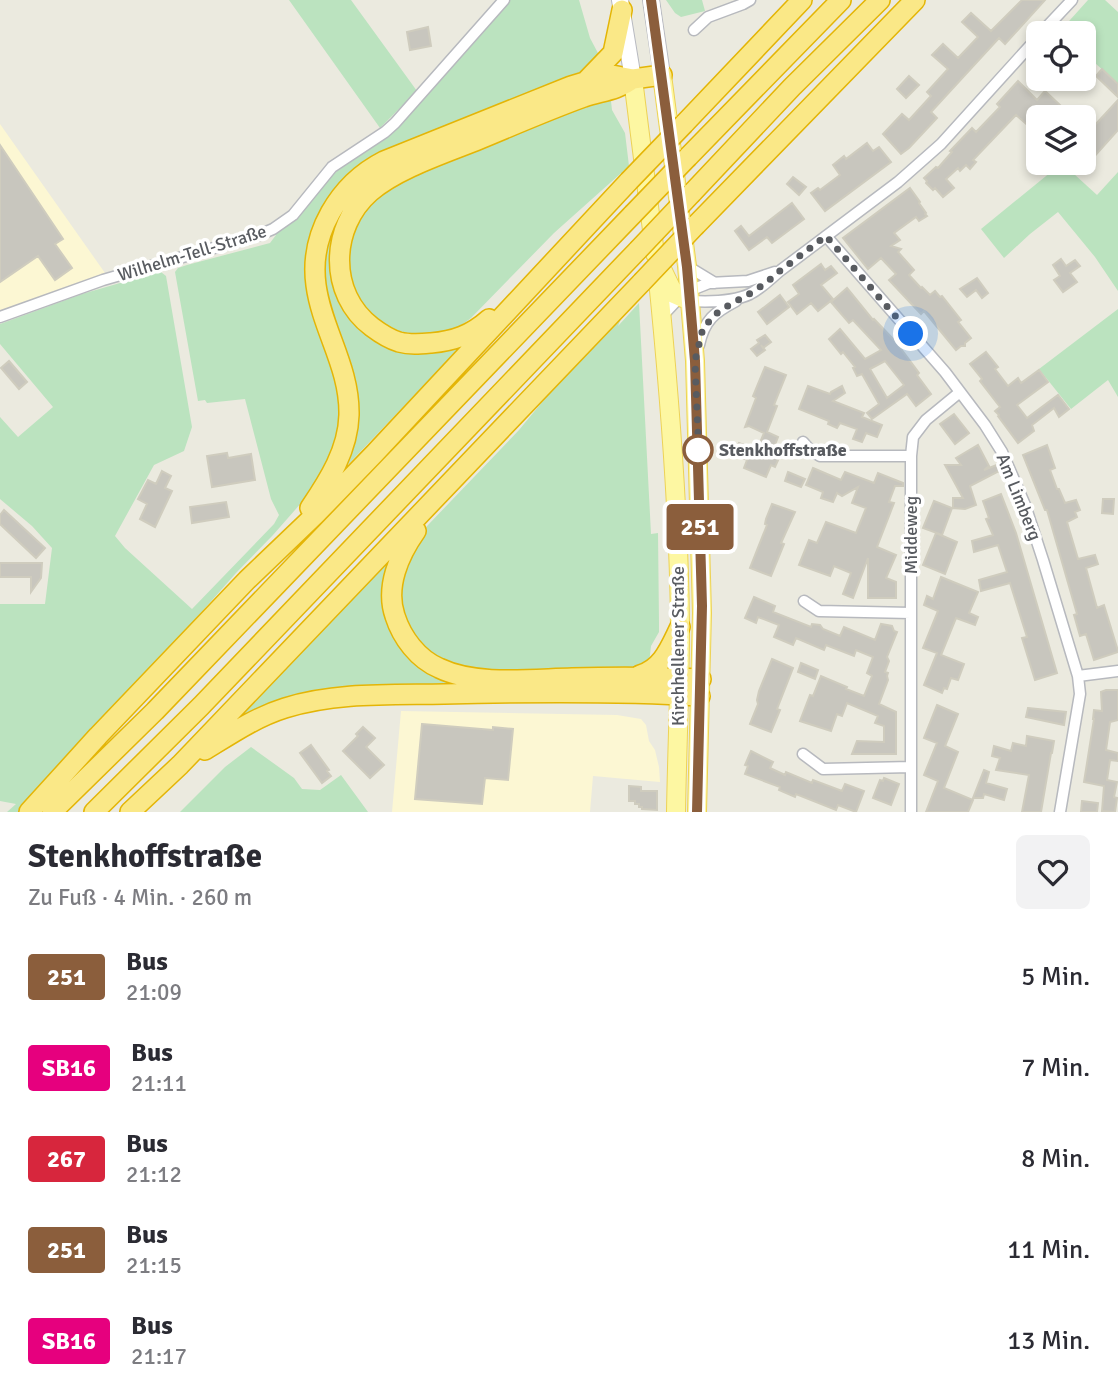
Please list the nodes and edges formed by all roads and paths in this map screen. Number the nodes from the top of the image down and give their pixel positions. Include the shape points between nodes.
1 (504, 0) edge
2 (651, 0) edge
3 (750, 0) edge
4 (802, 0) edge
5 (841, 0) edge
6 (880, 0) edge
7 (915, 0) edge
8 (1072, 0) edge
9 (621, 5) edge
10 (1052, 21) edge
11 (694, 30) dead end
12 (1026, 49) edge
13 (662, 75) junction
14 (633, 79) junction
15 (585, 82) junction
16 (826, 236) junction
17 (553, 263) junction
18 (651, 265) junction
19 (687, 267) junction
20 (781, 270) junction
21 (715, 283) junction
22 (749, 294) junction
23 (686, 297) junction
24 (662, 316) junction
25 (0, 317) edge
26 (695, 361) junction
27 (960, 392) junction
28 (803, 442) dead end
29 (911, 456) junction
30 (464, 470) junction
31 (247, 580) junction
32 (804, 601) dead end
33 (911, 613) junction
34 (680, 627) junction
35 (1118, 671) edge
36 (1078, 676) junction
37 (632, 677) junction
38 (679, 686) junction
39 (700, 687) junction
40 (803, 754) dead end
41 (180, 765) junction
42 (911, 768) junction
43 (29, 812) edge
44 (52, 812) edge
45 (94, 812) edge
46 (130, 812) edge
47 (676, 812) edge
48 (697, 812) edge
49 (911, 812) edge
50 (1060, 812) edge

1 - 25 street, Wilhelm-Tell-Straße via 395,123 332,167 285,222 259,235 103,280
2 - 13 main road, Kirchhellener Straße
3 - 11 street via 708,17
4 - 17 highway, bridge
5 - 44 highway, bridge
6 - 18 highway, bridge via 692,193
7 - 18 highway, bridge via 696,225
8 - 10 street
9 - 14 main road, Kirchhellener Straße
9 - 15 highway via 613,53
12 - 16 street via 941,144
13 - 14 highway
13 - 19 main road, Kirchhellener Straße
14 - 15 highway via 612,75
14 - 17 highway via 386,180 359,204 340,250 341,279 353,309 380,334 416,344 474,332
14 - 18 main road, Kirchhellener Straße
15 - 31 highway via 384,161 362,175 332,209 317,251 316,285 346,380 347,433 342,454 311,507
16 - 20 street
16 - 27 street, Am Limberg
17 - 31 highway via 375,453
18 - 23 main road, Kirchhellener Straße via 670,289
18 - 24 main road, Kirchhellener Straße
18 - 30 highway
18 - 45 highway
19 - 21 street
19 - 23 main road, Kirchhellener Straße
20 - 21 street via 748,281
20 - 22 street
21 - 23 street
22 - 23 street via 715,302
22 - 26 street, Kirchhellener Straße via 708,321
23 - 24 street
23 - 26 main road, Kirchhellener Straße
24 - 34 main road, Kirchhellener Straße via 677,505
26 - 39 main road, Kirchhellener Straße
27 - 29 street, Middeweg via 926,420 913,437
27 - 36 street, Am Limberg via 1002,452 1025,505
28 - 29 street via 820,456
29 - 33 street, Middeweg
30 - 37 highway via 456,488 409,541 394,575 394,614 418,653 440,669 478,678
30 - 41 highway
31 - 43 highway
32 - 33 street via 819,611
33 - 42 street, Middeweg
34 - 37 highway via 660,663
34 - 38 main road, Kirchhellener Straße
35 - 36 street
36 - 50 street, Am Limberg via 1080,694
37 - 38 highway
38 - 39 highway
38 - 41 highway via 321,700 247,723
38 - 47 main road, Kirchhellener Straße
39 - 48 main road, Kirchhellener Straße
40 - 42 street via 823,769
41 - 46 highway
42 - 49 street, Middeweg

